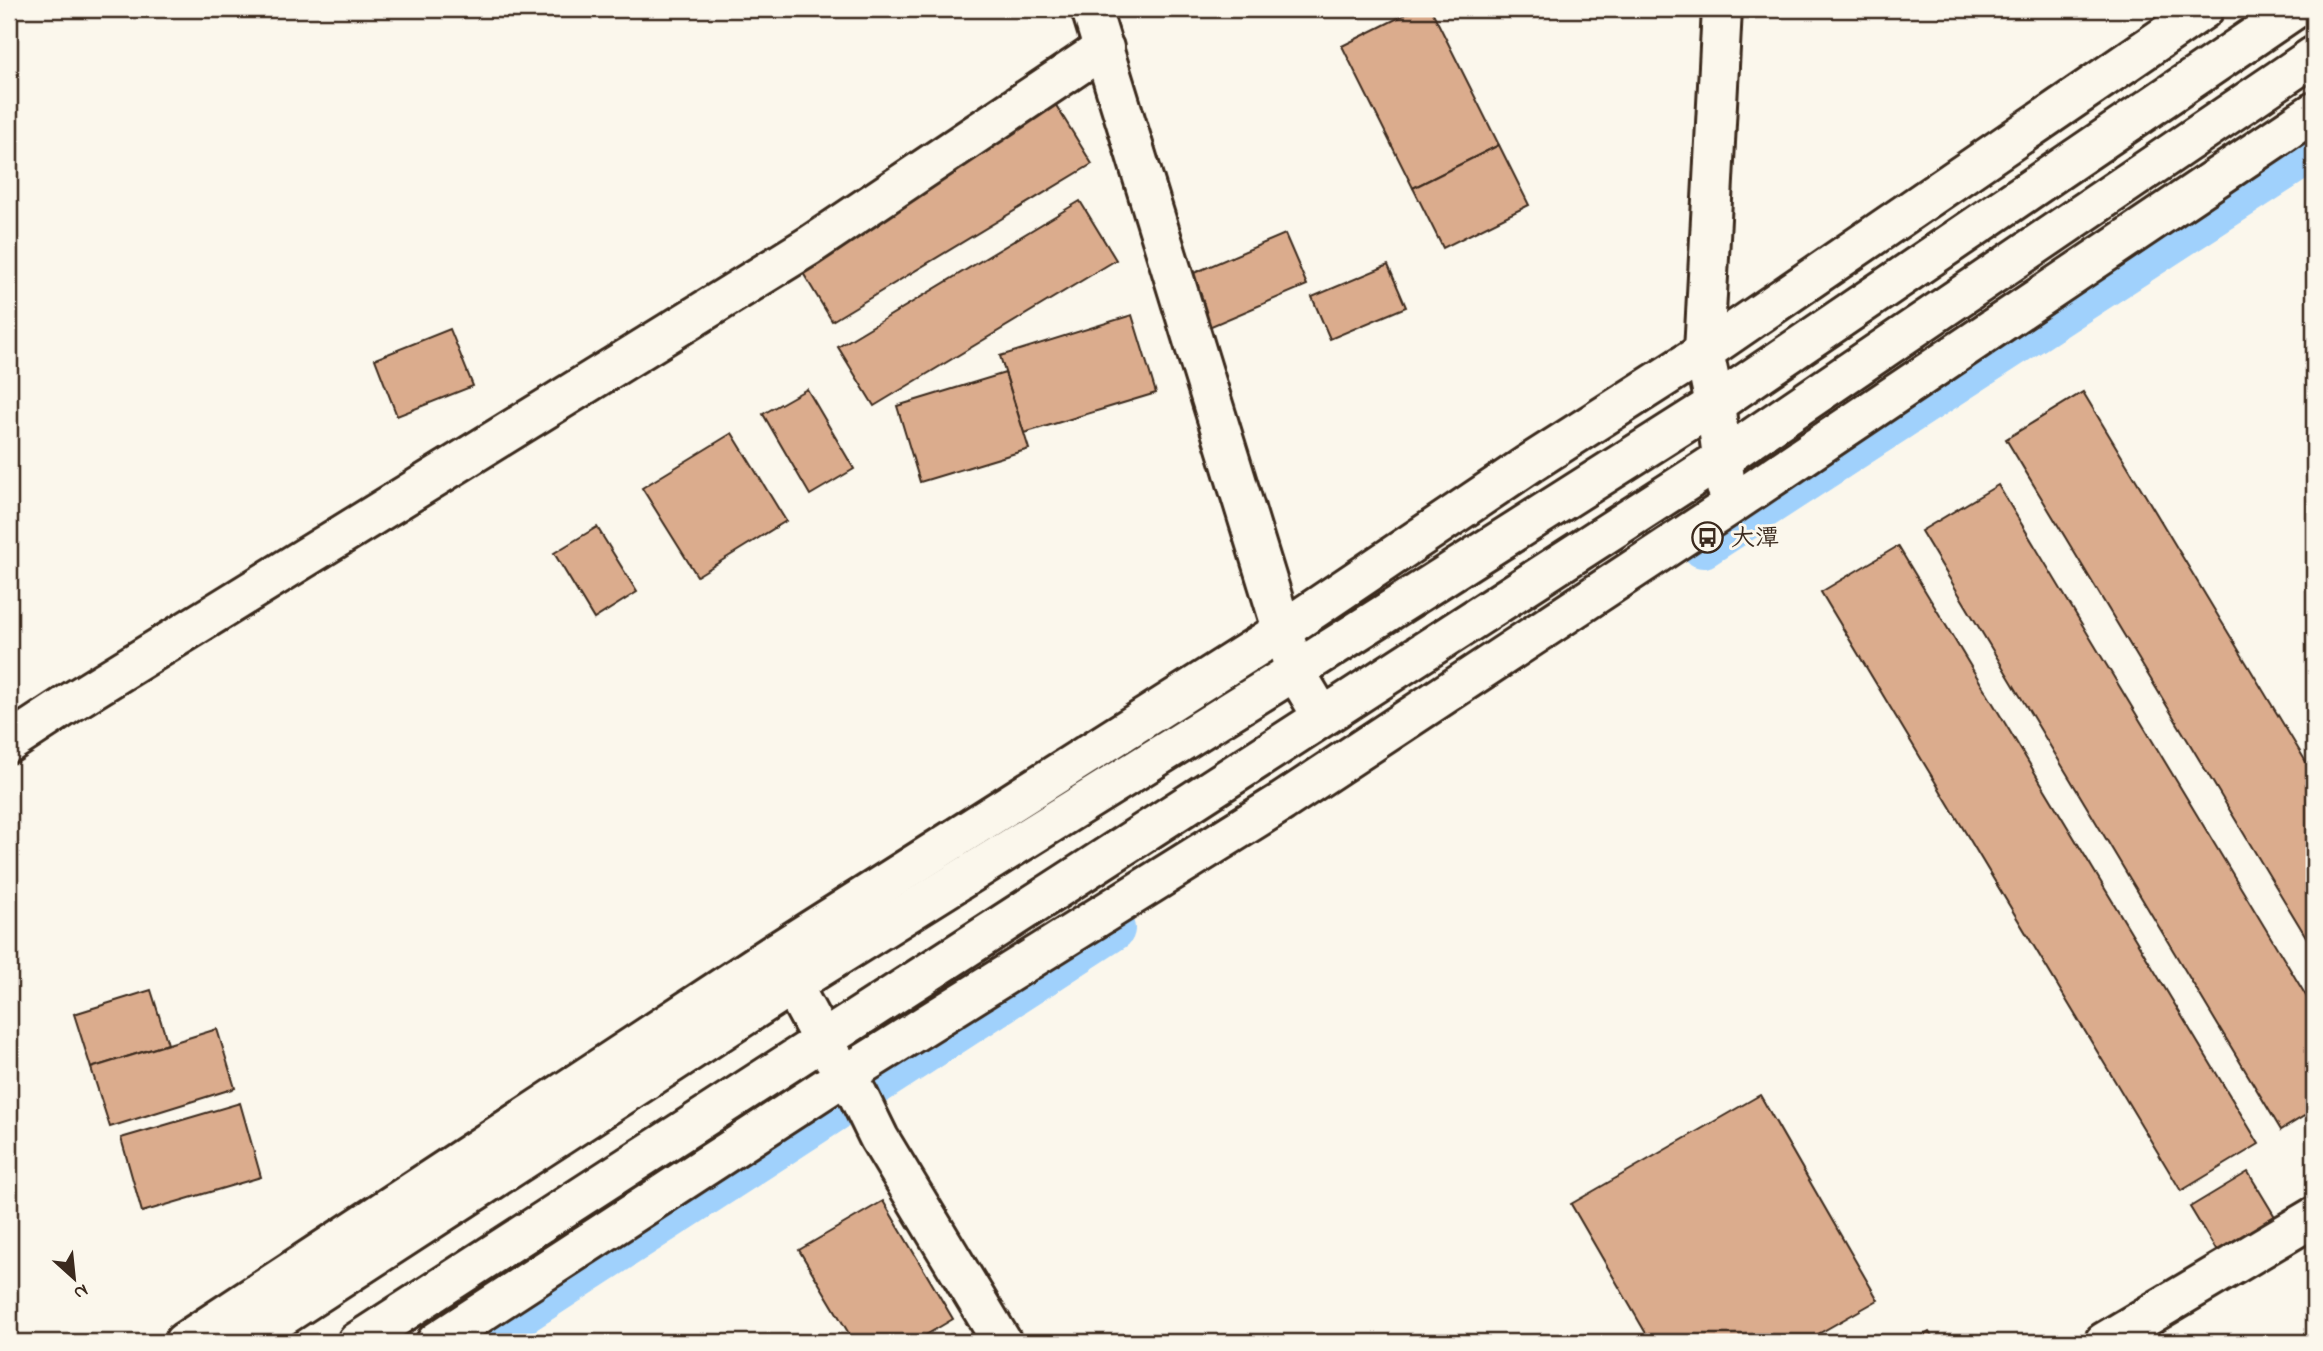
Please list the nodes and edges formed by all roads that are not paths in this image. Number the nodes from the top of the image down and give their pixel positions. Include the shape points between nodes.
1 (1091, 9) edge
2 (1722, 9) edge
3 (2204, 9) edge
4 (2295, 9) edge
5 (1104, 48) junction
6 (2314, 56) edge
7 (2314, 111) edge
8 (1704, 352) junction
9 (1715, 404) junction
10 (1723, 458) junction
11 (1728, 507) junction
12 (1283, 630) junction
13 (1295, 671) junction
14 (1322, 716) junction
15 (9, 743) edge
16 (783, 969) junction
17 (822, 1040) junction
18 (851, 1085) junction
19 (2314, 1217) edge
20 (184, 1342) edge
21 (243, 1342) edge
22 (356, 1342) edge
23 (436, 1342) edge
24 (1002, 1342) edge
25 (2104, 1342) edge

1 - 5 street
2 - 8 street
3 - 8 street
4 - 9 street
5 - 12 street
5 - 15 street via 809,246
6 - 10 street
7 - 11 street
8 - 9 street
8 - 12 street
9 - 10 street
9 - 13 street
10 - 11 street
10 - 14 street
11 - 18 street
12 - 13 street
12 - 16 street
13 - 14 street
13 - 16 street
14 - 17 street
16 - 17 street
16 - 20 street
16 - 21 street
17 - 18 street
17 - 22 street
18 - 23 street
18 - 24 street
19 - 25 street

